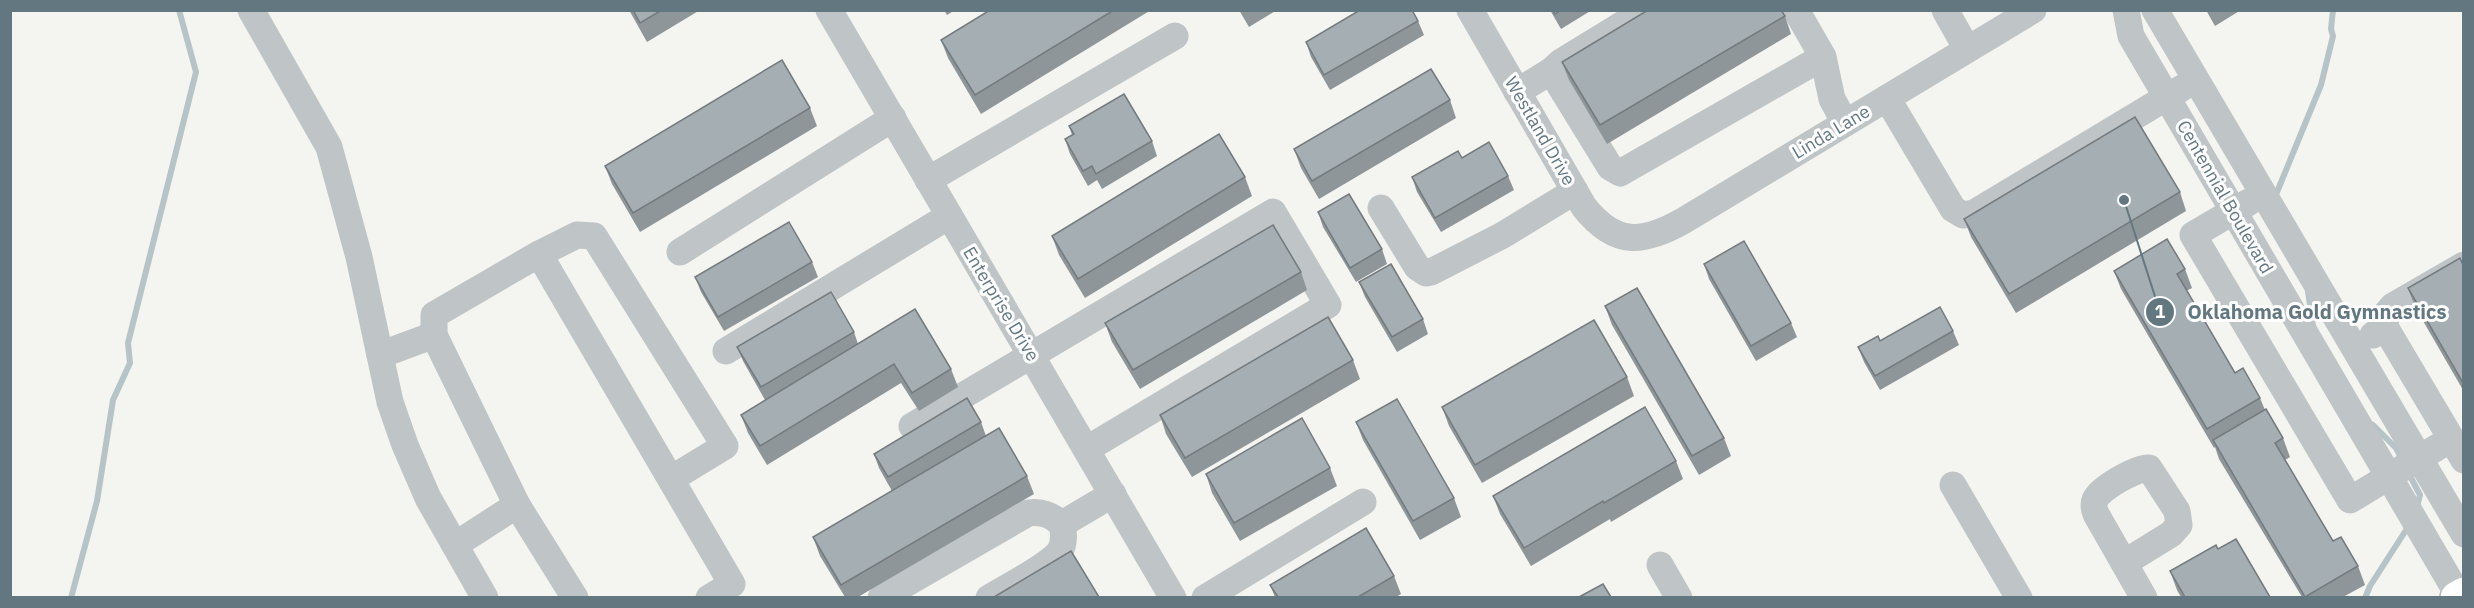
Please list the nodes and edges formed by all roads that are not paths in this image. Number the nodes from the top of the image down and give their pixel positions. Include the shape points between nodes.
1 (251, 10) edge
2 (829, 10) edge
3 (1470, 10) edge
4 (1646, 10) edge
5 (1796, 10) edge
6 (1945, 10) edge
7 (2033, 10) edge
8 (2126, 10) edge
9 (2155, 10) edge
10 (1176, 36) dead end
11 (1967, 49) junction
12 (1823, 57) junction
13 (1551, 71) junction
14 (2197, 79) junction
15 (1517, 92) junction
16 (2166, 97) junction
17 (1887, 98) junction
18 (892, 118) junction
19 (1845, 123) junction
20 (928, 180) junction
21 (1575, 191) junction
22 (2264, 194) junction
23 (1381, 208) dead end
24 (2233, 212) junction
25 (949, 216) junction
26 (1624, 237) joint
27 (680, 252) dead end
28 (538, 254) junction
29 (2463, 265) edge
30 (2385, 327) junction
31 (434, 335) junction
32 (2354, 348) junction
33 (726, 351) dead end
34 (380, 355) junction
35 (1032, 356) junction
36 (912, 426) dead end
37 (1087, 449) junction
38 (2457, 449) edge
39 (2419, 457) junction
40 (2388, 476) junction
41 (671, 479) junction
42 (1953, 485) dead end
43 (1113, 494) junction
44 (1363, 502) dead end
45 (517, 505) junction
46 (1062, 524) junction
47 (2463, 534) edge
48 (455, 545) junction
49 (2124, 562) dead end
50 (1660, 565) dead end
51 (2460, 596) edge
52 (485, 597) edge
53 (575, 597) edge
54 (709, 597) edge
55 (881, 597) edge
56 (989, 597) edge
57 (1173, 597) edge
58 (1204, 597) edge
59 (1679, 597) edge
60 (2019, 597) edge
61 (2144, 597) edge

1 - 34 street via 329,147
2 - 18 street, Enterprise Drive
3 - 15 street, Westland Drive
4 - 13 street
5 - 12 street
6 - 11 street
7 - 11 street, Linda Lane
8 - 16 street, Centennial Boulevard via 2130,36
9 - 14 street, Centennial Boulevard
10 - 20 street
11 - 17 street, Linda Lane
12 - 13 street via 1620,173 1610,167
12 - 19 street via 1832,99
13 - 15 street
14 - 16 street
14 - 22 street, Centennial Boulevard
15 - 21 street, Westland Drive
16 - 17 street via 1974,213 1963,215 1953,209
16 - 24 street, Centennial Boulevard
17 - 19 street, Linda Lane
18 - 20 street, Enterprise Drive
18 - 27 street
19 - 26 street, Linda Lane via 1661,233 1643,238
20 - 25 street, Enterprise Drive
21 - 23 street via 1503,235 1426,273 1417,267
21 - 26 street, Westland Drive via 1595,222
22 - 24 street
22 - 32 street, Centennial Boulevard
24 - 40 street, Centennial Boulevard
24 - 40 street via 2193,235 2350,500
25 - 33 street
25 - 35 street, Enterprise Drive
28 - 31 street via 434,315
28 - 41 street
28 - 41 street via 577,235 594,236 724,446
29 - 30 street via 2392,306 2386,314
30 - 32 street
30 - 38 street
31 - 34 street
31 - 45 street
32 - 39 street, Centennial Boulevard
34 - 48 street via 405,445 428,498
35 - 36 street
35 - 37 street, Enterprise Drive
35 - 37 street via 1273,212 1328,305
37 - 43 street, Enterprise Drive
38 - 39 street
39 - 40 street
39 - 47 street, Centennial Boulevard
40 - 51 street, Centennial Boulevard
41 - 54 street via 732,584
42 - 60 street
43 - 46 street
43 - 57 street, Enterprise Drive
44 - 58 street
45 - 48 street
45 - 53 street
46 - 55 street via 1045,513 1028,513
46 - 56 street via 1061,550
48 - 52 street
49 - 61 street
50 - 59 street

